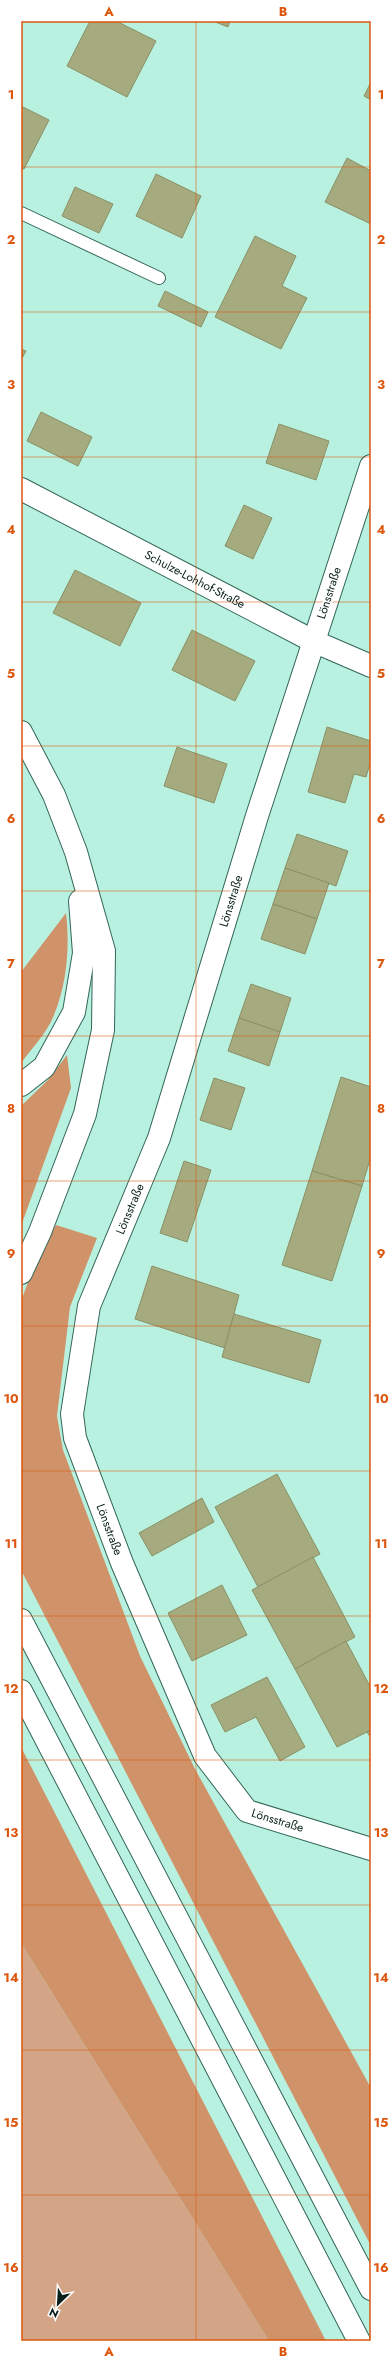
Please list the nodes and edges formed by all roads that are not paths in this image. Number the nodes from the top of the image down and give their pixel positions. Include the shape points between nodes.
1 (21, 213) edge
2 (159, 278) dead end
3 (371, 466) edge
4 (21, 489) edge
5 (313, 641) junction
6 (371, 666) edge
7 (21, 732) edge
8 (76, 852) junction
9 (21, 1085) edge
10 (21, 1273) edge
11 (21, 1620) edge
12 (21, 1691) edge
13 (26, 1706) edge
14 (371, 1849) edge
15 (371, 2289) edge
16 (359, 2341) edge

1 - 2 lane
3 - 5 main road, Lönsstraße
4 - 5 main road, Schulze-Lohhof-Straße
5 - 6 main road, Schulze-Lohhof-Straße
5 - 14 main road, Lönsstraße via 159,1138 89,1306 72,1414 75,1438 122,1563 205,1756 247,1811
7 - 8 main road via 54,795
8 - 9 main road via 84,953 74,1012 44,1067
8 - 10 main road via 104,951 103,1030 85,1114 40,1232
11 - 15 main road
12 - 13 main road
13 - 16 main road

